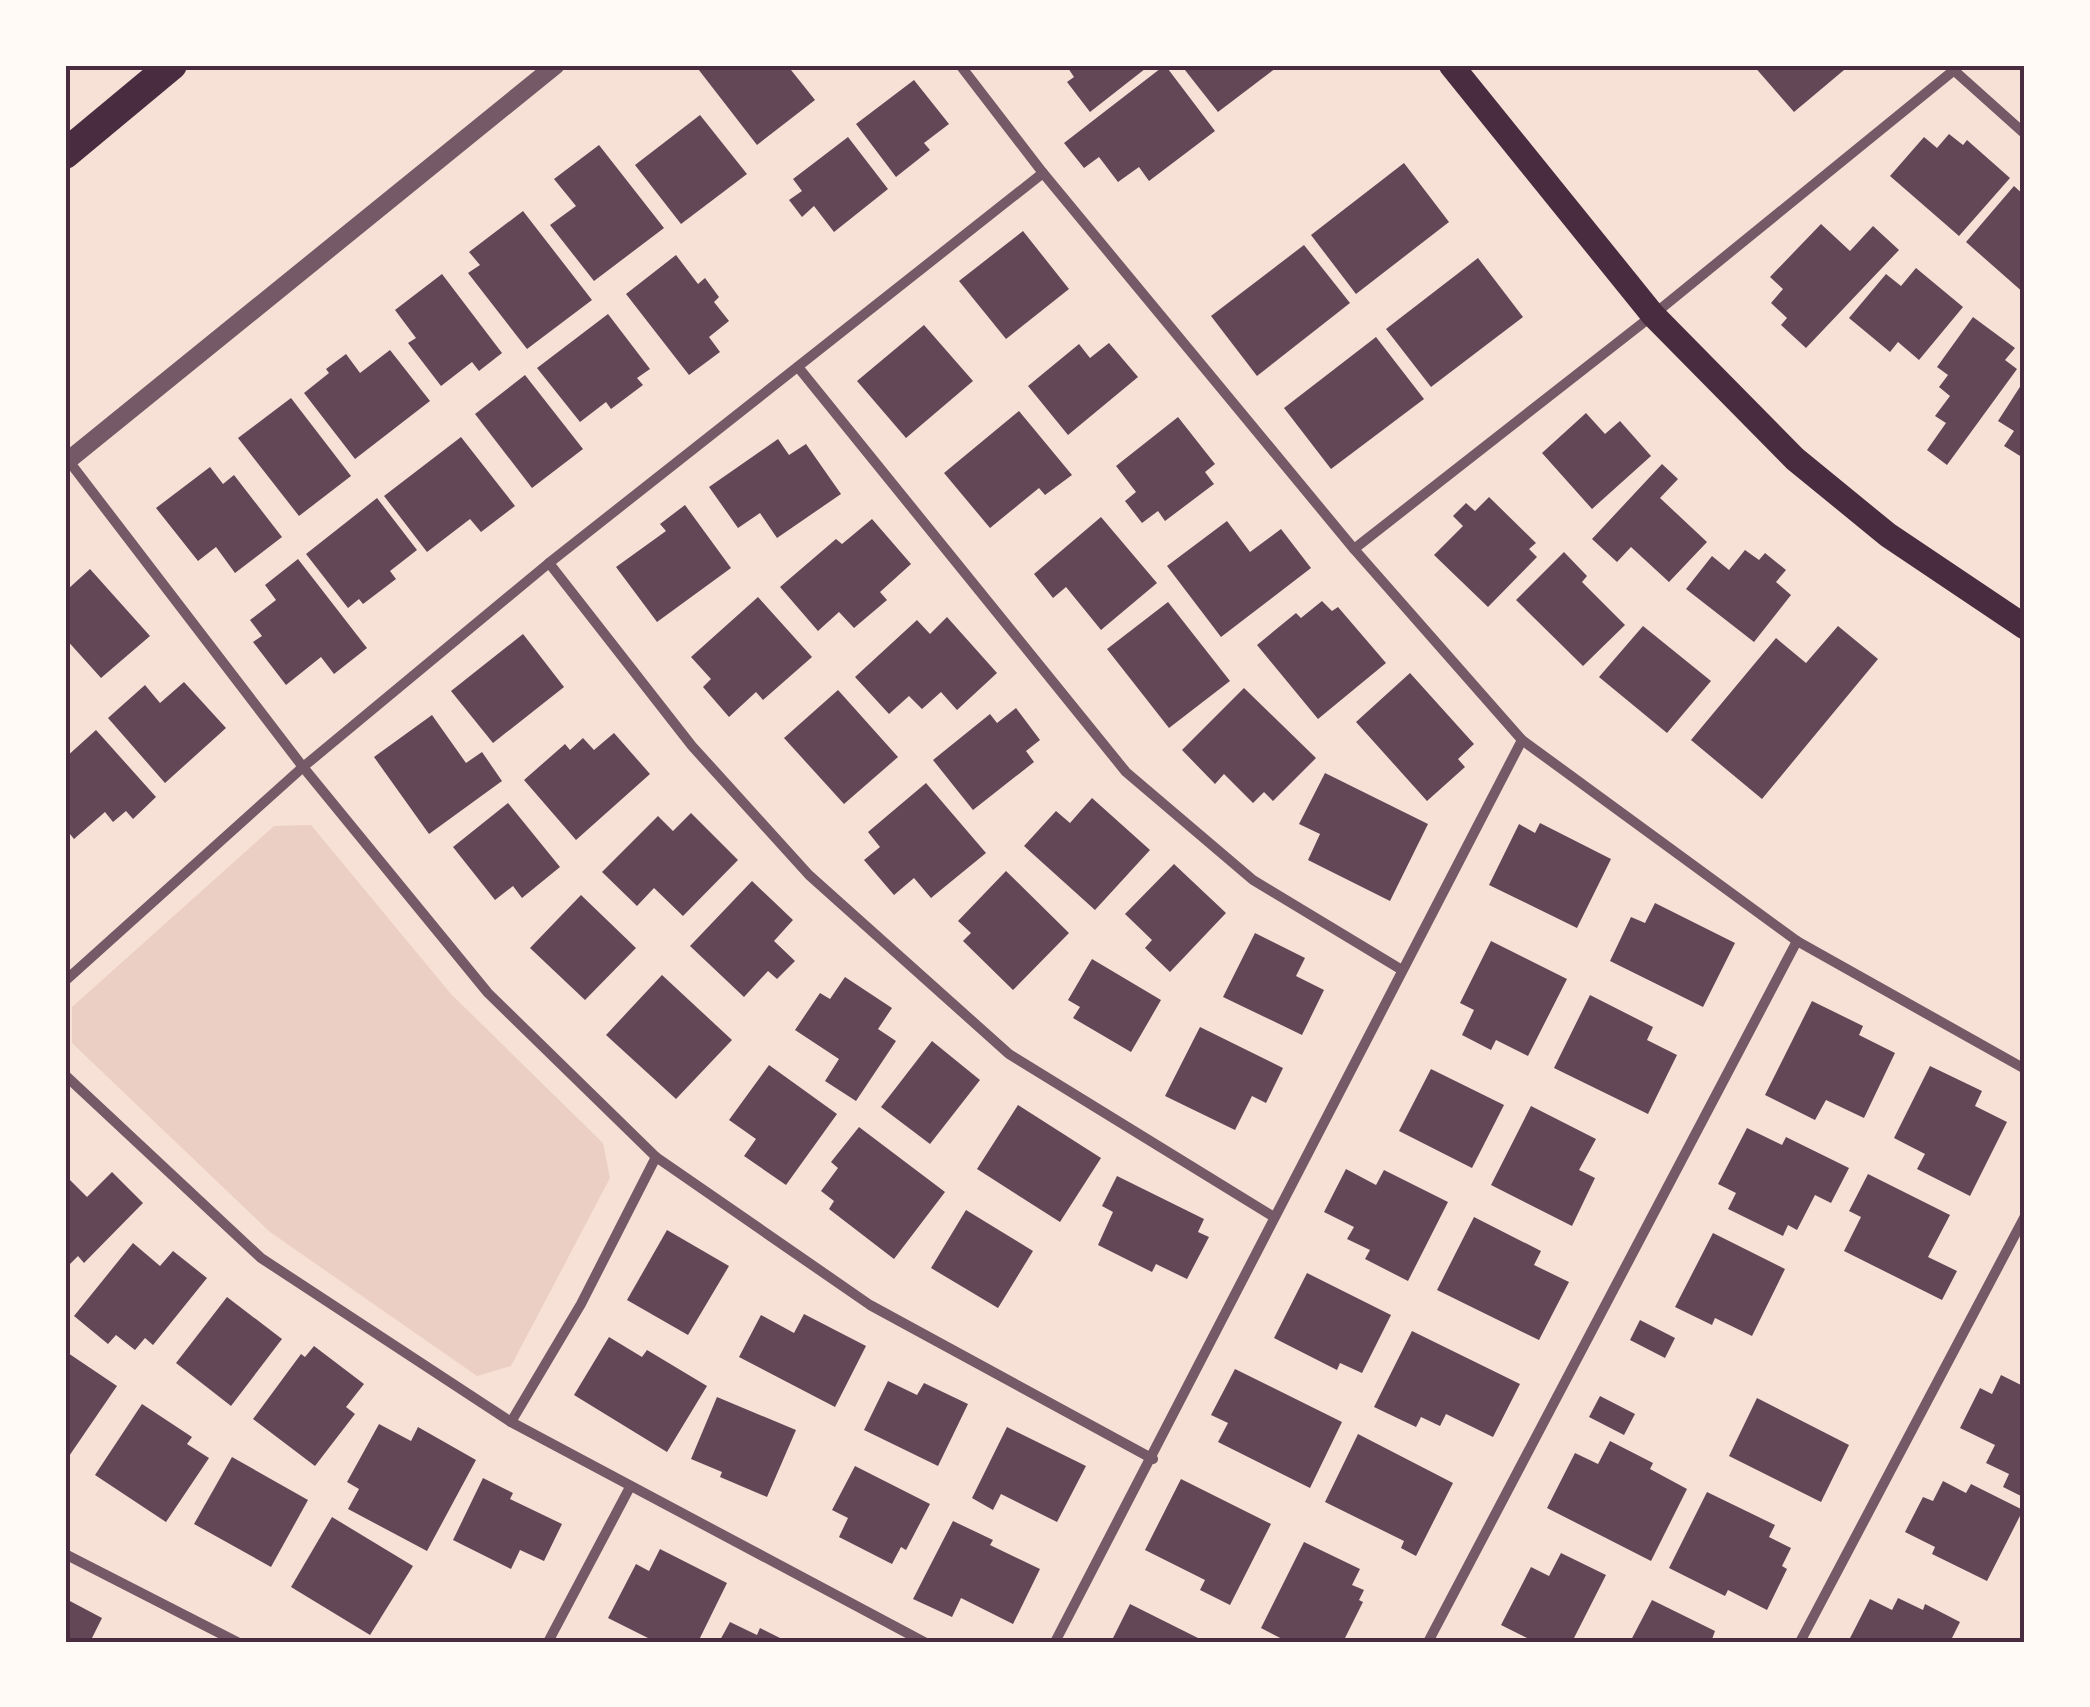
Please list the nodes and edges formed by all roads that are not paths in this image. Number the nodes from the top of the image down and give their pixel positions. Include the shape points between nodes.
1 (172, 65) edge
2 (556, 65) edge
3 (960, 65) edge
4 (1451, 65) edge
5 (1950, 68) edge
6 (2025, 134) edge
7 (65, 154) edge
8 (1043, 173) junction
9 (1653, 315) junction
10 (798, 366) junction
11 (67, 461) edge
12 (1354, 548) junction
13 (549, 563) junction
14 (2025, 627) edge
15 (1522, 740) junction
16 (303, 767) junction
17 (1797, 941) junction
18 (1402, 970) junction
19 (65, 981) edge
20 (2025, 1069) edge
21 (65, 1075) edge
22 (656, 1157) junction
23 (2025, 1216) edge
24 (1274, 1217) junction
25 (511, 1422) junction
26 (1152, 1459) junction
27 (630, 1487) junction
28 (65, 1554) edge
29 (237, 1642) edge
30 (548, 1642) edge
31 (924, 1642) edge
32 (1055, 1642) edge
33 (1428, 1642) edge
34 (1800, 1642) edge

1 - 7 highway
2 - 11 street
3 - 8 street
4 - 9 main road
5 - 6 street
5 - 9 street
8 - 10 street
8 - 12 street
9 - 12 street
9 - 14 main road via 1796,459 1888,534
10 - 13 street
10 - 18 street via 1126,772 1253,880
11 - 16 street
12 - 15 street
13 - 16 street
13 - 24 street via 692,746 808,875 1009,1054
15 - 17 street
15 - 18 street
16 - 19 street
16 - 22 street via 488,993
17 - 20 street
17 - 33 street
18 - 24 street
21 - 25 street via 261,1258
22 - 25 street
22 - 26 street via 870,1305
23 - 34 street
24 - 26 street
25 - 27 street
26 - 32 street
27 - 30 street
27 - 31 street
28 - 29 street

